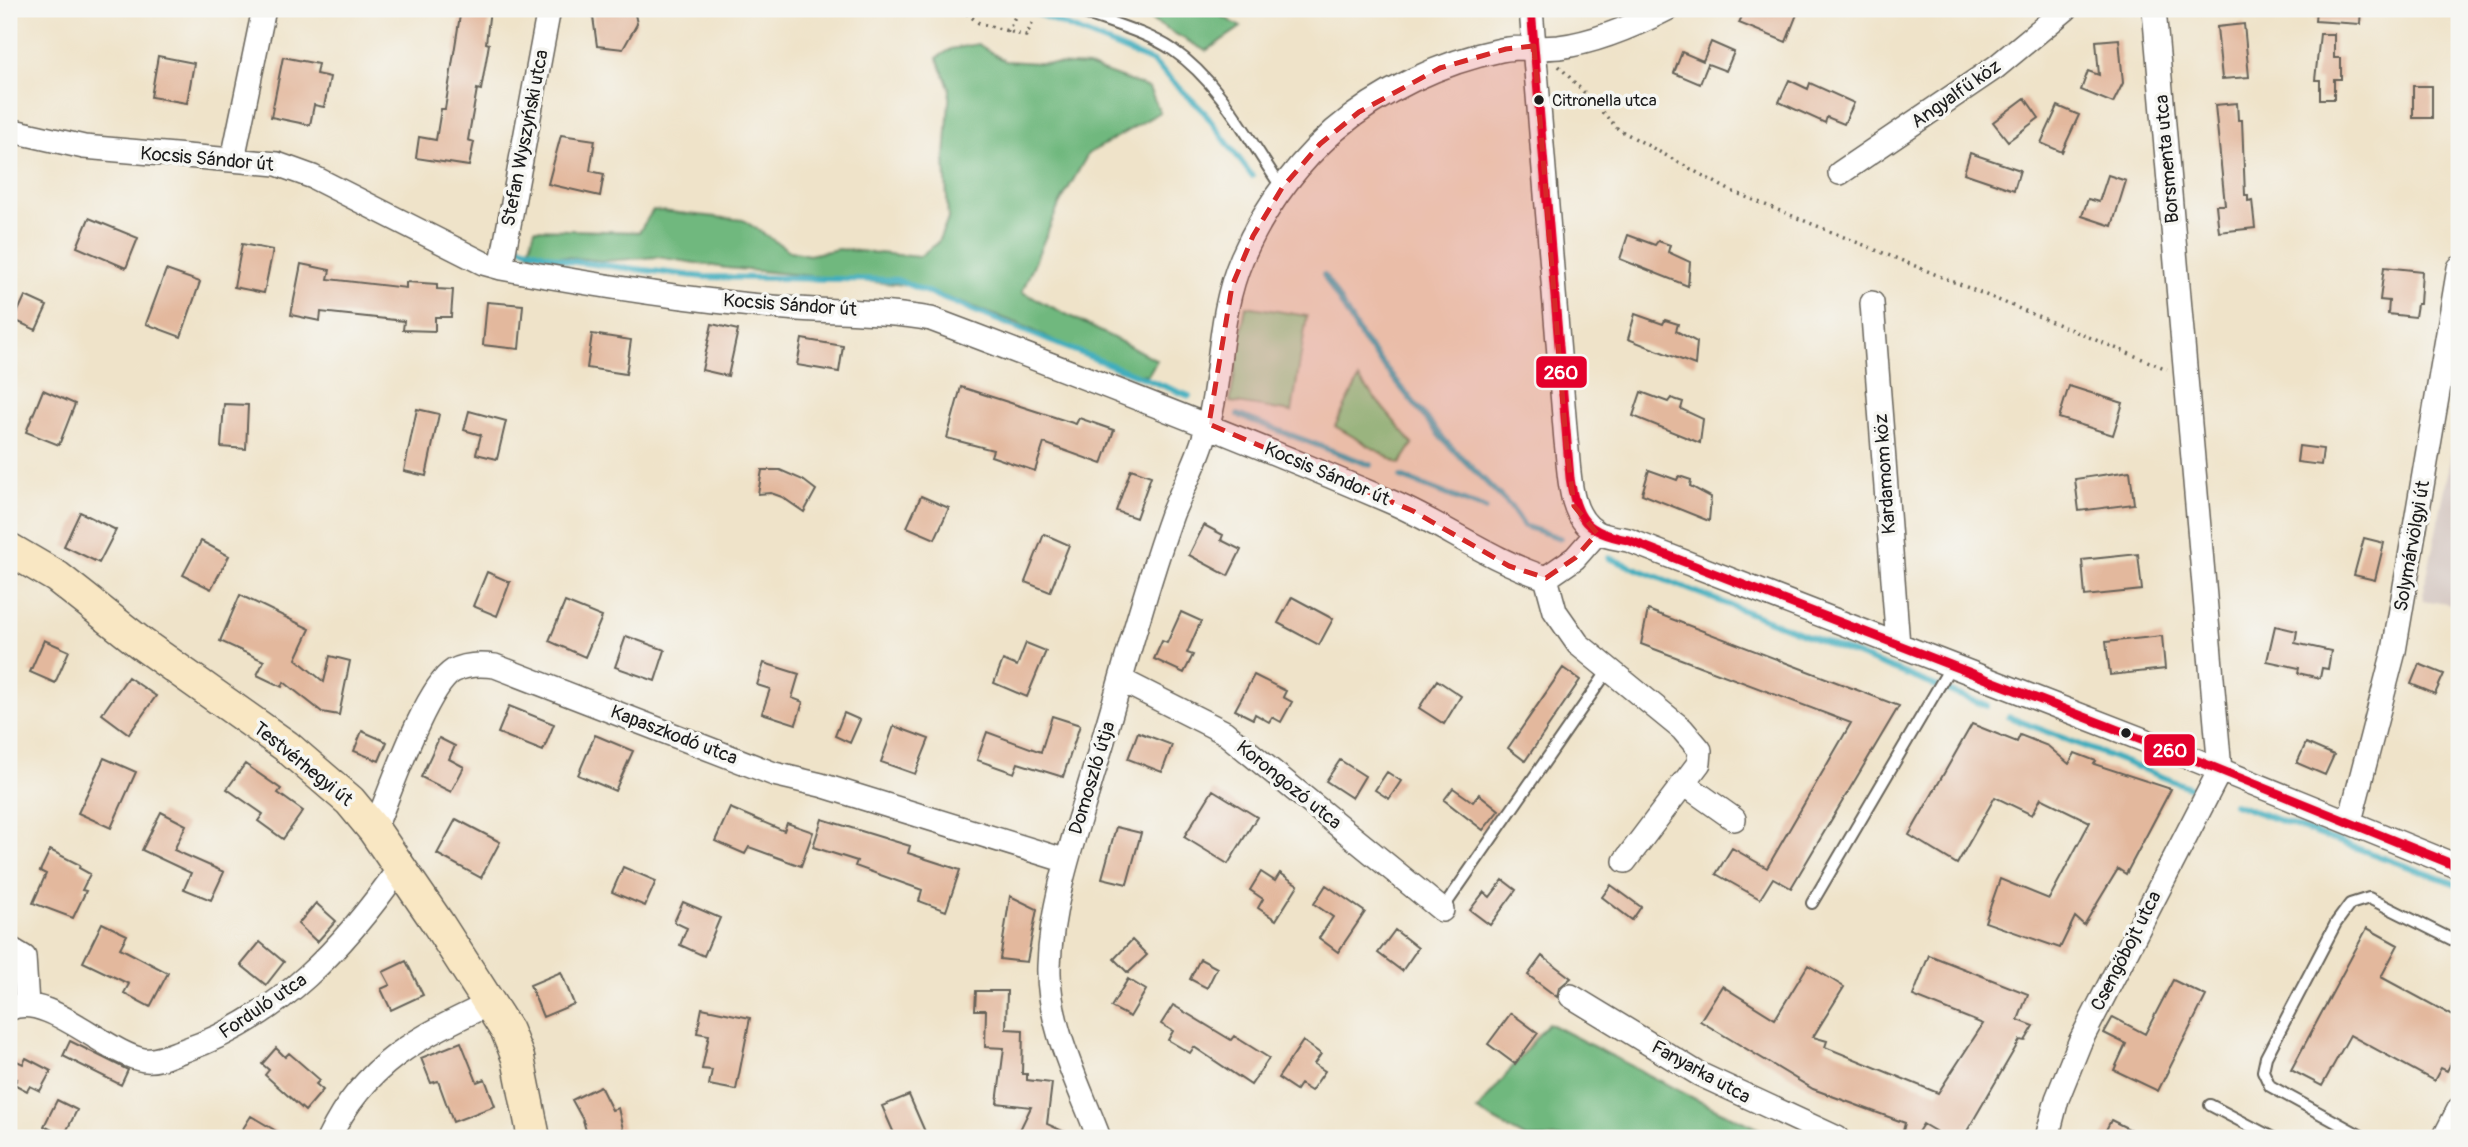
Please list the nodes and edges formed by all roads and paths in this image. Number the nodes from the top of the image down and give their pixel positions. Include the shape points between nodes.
1 (264, 9) edge
2 (549, 9) edge
3 (961, 9) edge
4 (1074, 9) edge
5 (1531, 9) edge
6 (1667, 9) edge
7 (2066, 9) edge
8 (2154, 9) edge
9 (1015, 17) dead end
10 (1033, 22) dead end
11 (1007, 32) junction
12 (1534, 46) junction
13 (1558, 65) dead end
14 (9, 130) edge
15 (233, 159) junction
16 (1840, 173) dead end
17 (1282, 188) junction
18 (501, 268) junction
19 (2459, 268) edge
20 (1872, 303) dead end
21 (2185, 374) junction
22 (1209, 424) junction
23 (1597, 533) junction
24 (9, 548) edge
25 (1546, 578) junction
26 (1898, 645) junction
27 (1609, 669) junction
28 (1948, 672) junction
29 (1121, 680) junction
30 (2220, 770) junction
31 (1683, 783) junction
32 (1734, 819) dead end
33 (2350, 821) junction
34 (374, 830) junction
35 (1067, 861) junction
36 (1625, 861) dead end
37 (400, 867) junction
38 (2459, 867) edge
39 (1812, 903) dead end
40 (1442, 910) joint
41 (2459, 943) edge
42 (9, 948) edge
43 (1572, 996) dead end
44 (491, 1003) junction
45 (18, 1007) edge
46 (2210, 1105) dead end
47 (2459, 1109) edge
48 (329, 1138) edge
49 (534, 1138) edge
50 (1100, 1138) edge
51 (1836, 1138) edge
52 (2047, 1138) edge
53 (2273, 1138) edge
54 (2365, 1138) edge
55 (2444, 1138) edge

1 - 15 street
2 - 18 street, Stefan Wyszyński utca
3 - 11 path via 979,23
4 - 17 lane via 1155,41 1185,60 1213,88
5 - 12 street
6 - 12 street, Domoszló útja via 1600,37 1556,47
7 - 16 street, Angyalfű köz via 1996,67
8 - 21 street, Borsmenta utca
9 - 11 path
10 - 11 path via 1026,36
12 - 17 street, Domoszló útja via 1479,55 1412,81 1336,129
12 - 23 street via 1574,506
13 - 21 path via 1618,130 1729,190
14 - 15 street, Kocsis Sándor út via 84,147
15 - 18 street, Kocsis Sándor út via 277,164 313,177
17 - 22 street, Domoszló útja via 1253,236 1232,286 1223,318
18 - 22 street, Kocsis Sándor út via 643,293 797,309 894,312 931,319
19 - 33 street, Solymárvölgyi út via 2394,652
20 - 26 street, Kardamom köz
21 - 30 street, Borsmenta utca
22 - 25 street, Kocsis Sándor út via 1413,511 1509,566
22 - 29 street, Domoszló útja via 1163,541
23 - 25 street via 1575,558
23 - 26 street via 1628,540
24 - 34 street, Testvérhegyi út via 57,577 286,746 350,801
25 - 27 street via 1562,622 1578,644
26 - 28 street
27 - 31 street via 1697,743 1699,763
27 - 40 lane
28 - 30 street
28 - 39 lane
29 - 35 street, Domoszló útja
29 - 40 street, Korongozó utca via 1224,732
30 - 33 street
30 - 52 street, Csengőbojt utca via 2080,1042
31 - 32 street
31 - 36 street
33 - 38 street
34 - 35 street, Kapaszkodó utca via 433,692 452,672 481,664 774,774
34 - 37 street, Testvérhegyi út
35 - 50 street, Domoszló útja via 1052,933 1052,1000
37 - 44 street, Testvérhegyi út
37 - 45 street, Forduló utca via 372,908 318,968 282,998 200,1045 160,1058 139,1059 40,1008
41 - 54 lane via 2369,898 2350,904 2266,1057 2263,1071 2270,1086
42 - 45 street via 24,957
43 - 51 street, Fanyarka utca via 1699,1074
44 - 48 street via 436,1028 390,1058 351,1098
44 - 49 street, Testvérhegyi út via 518,1058
46 - 53 lane
47 - 55 street

